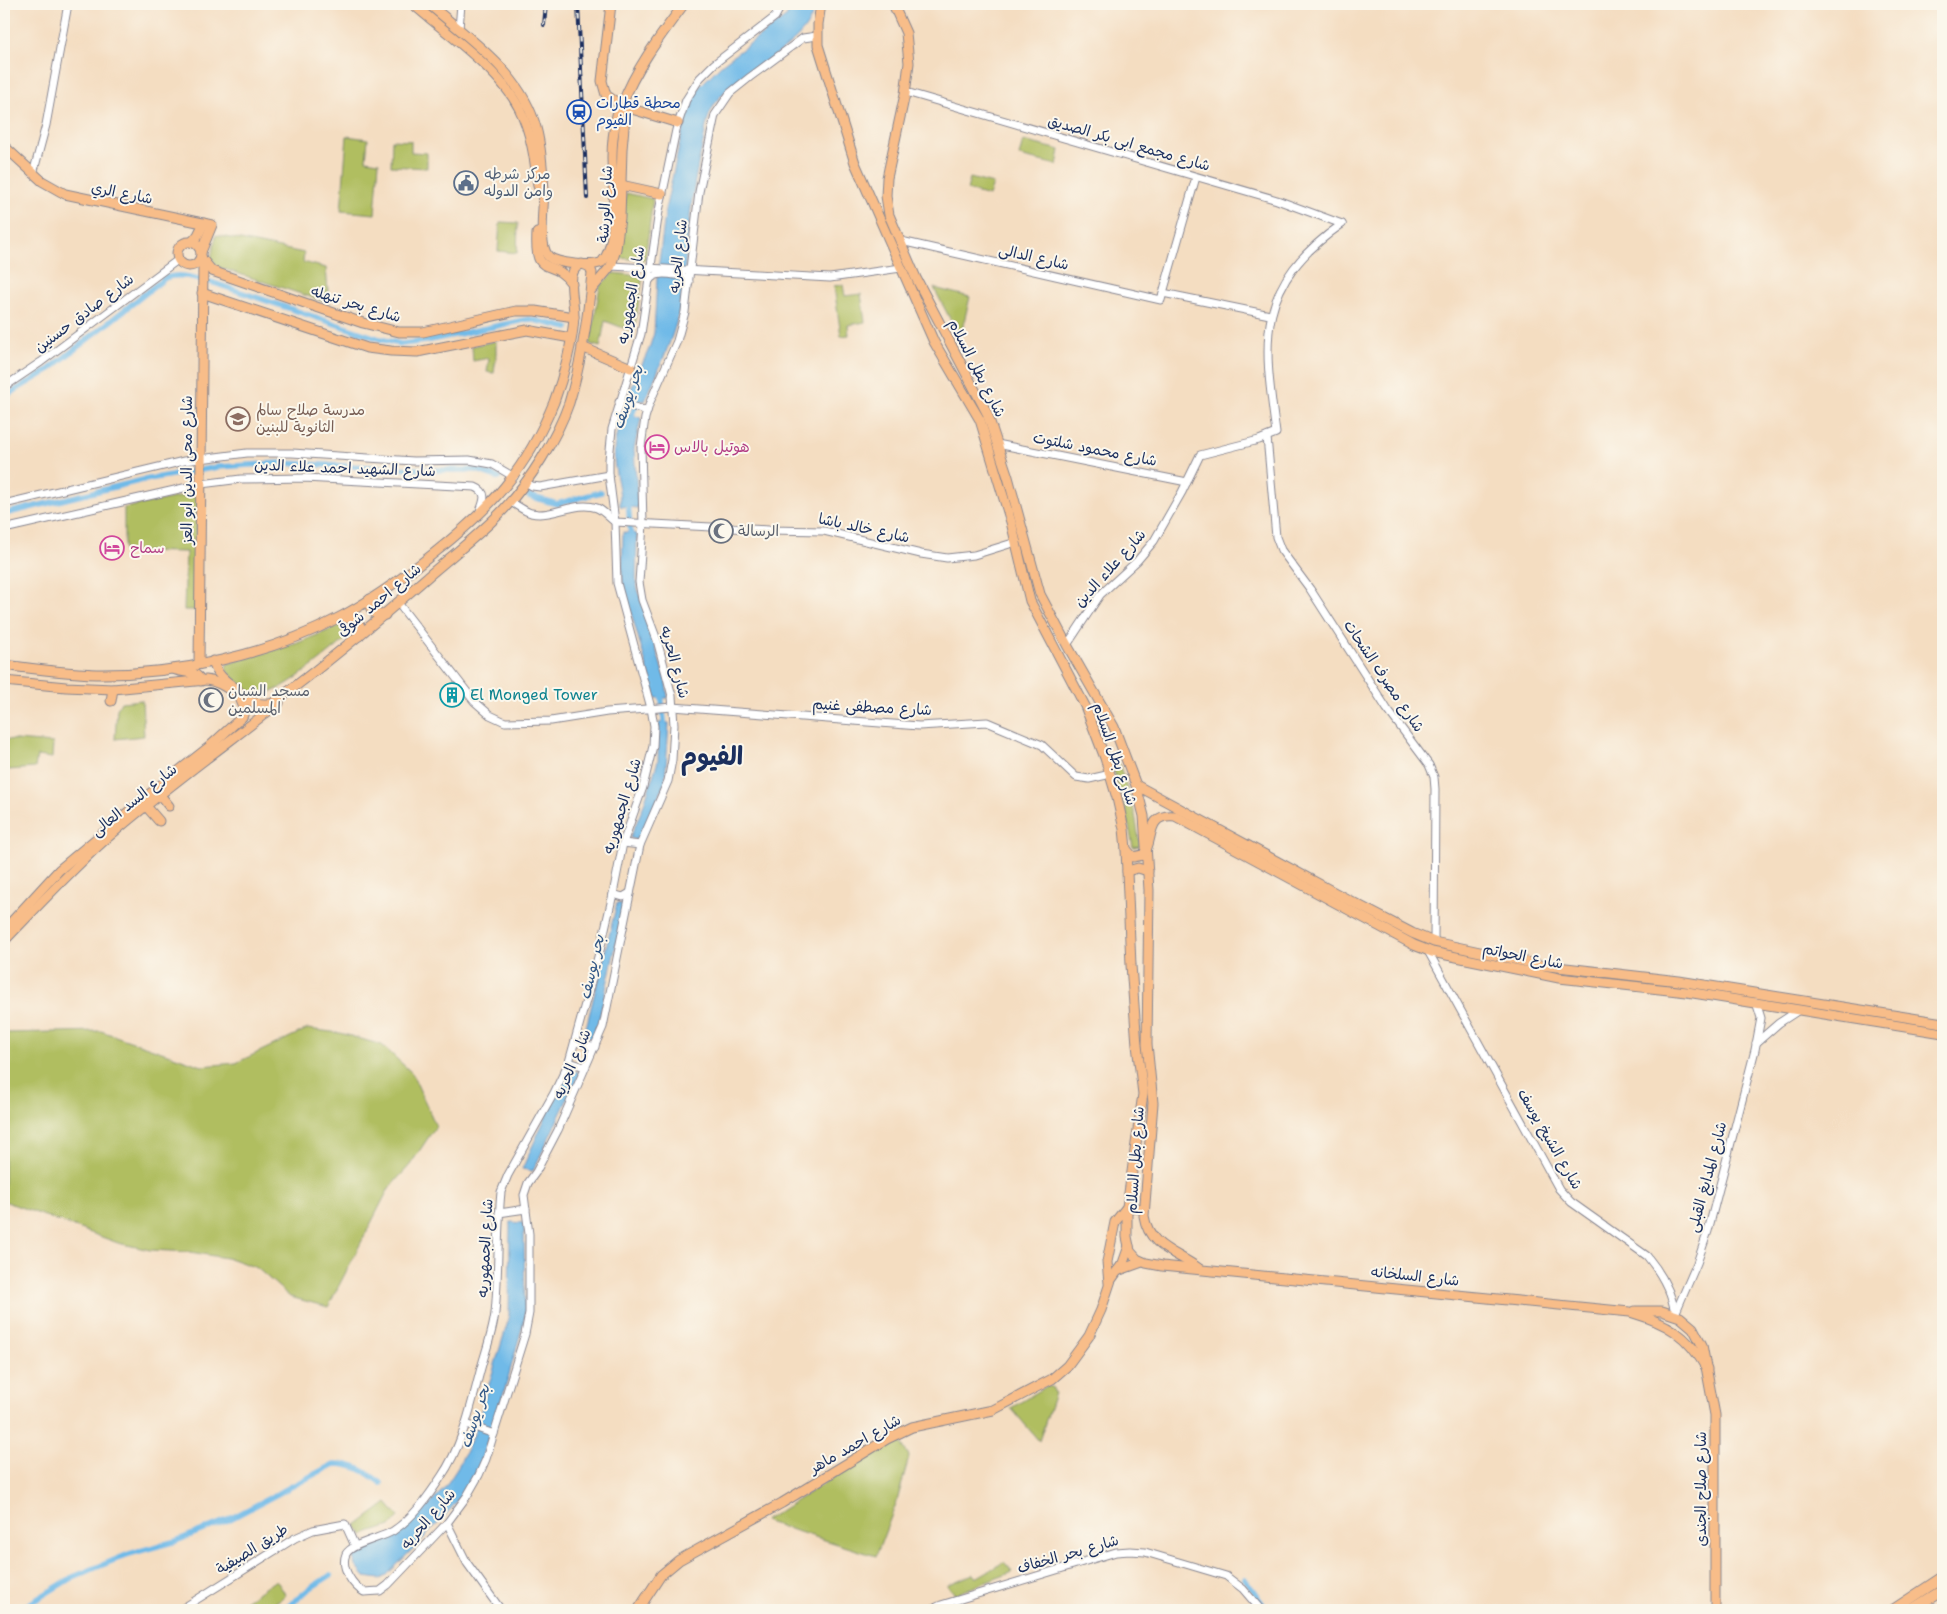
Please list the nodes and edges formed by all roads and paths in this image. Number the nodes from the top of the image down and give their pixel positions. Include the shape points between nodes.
1 (68, 4) edge
2 (413, 4) edge
3 (429, 4) edge
4 (462, 4) edge
5 (611, 4) edge
6 (684, 4) edge
7 (782, 4) edge
8 (821, 4) edge
9 (893, 4) edge
10 (459, 29) junction
11 (817, 36) junction
12 (906, 92) junction
13 (622, 107) junction
14 (678, 122) junction
15 (4, 146) edge
16 (33, 174) junction
17 (1196, 178) junction
18 (886, 184) junction
19 (621, 185) junction
20 (866, 189) junction
21 (662, 194) junction
22 (889, 214) junction
23 (879, 218) junction
24 (208, 224) junction
25 (901, 241) junction
26 (192, 242) junction
27 (201, 255) junction
28 (548, 256) junction
29 (179, 259) junction
30 (538, 259) junction
31 (583, 264) junction
32 (189, 266) junction
33 (611, 266) junction
34 (650, 268) junction
35 (901, 268) junction
36 (691, 269) junction
37 (212, 271) junction
38 (648, 282) junction
39 (689, 282) junction
40 (202, 285) junction
41 (572, 285) junction
42 (590, 294) junction
43 (1162, 297) junction
44 (1270, 315) junction
45 (574, 317) junction
46 (943, 331) junction
47 (571, 338) junction
48 (934, 342) junction
49 (951, 346) junction
50 (582, 347) junction
51 (942, 358) junction
52 (631, 368) junction
53 (4, 387) edge
54 (554, 400) junction
55 (619, 402) junction
56 (568, 405) junction
57 (647, 410) junction
58 (550, 411) junction
59 (562, 417) junction
60 (1267, 437) junction
61 (997, 444) junction
62 (200, 462) junction
63 (1005, 466) junction
64 (609, 475) junction
65 (996, 475) junction
66 (514, 476) junction
67 (1008, 477) junction
68 (200, 480) junction
69 (525, 482) junction
70 (1187, 482) junction
71 (511, 502) junction
72 (4, 504) edge
73 (478, 516) junction
74 (615, 522) junction
75 (643, 524) junction
76 (4, 529) edge
77 (1016, 542) junction
78 (370, 600) junction
79 (398, 603) junction
80 (385, 615) junction
81 (340, 618) junction
82 (1053, 621) junction
83 (1042, 627) junction
84 (359, 636) junction
85 (1067, 645) junction
86 (213, 661) junction
87 (199, 664) junction
88 (4, 665) edge
89 (171, 668) junction
90 (201, 680) junction
91 (4, 681) edge
92 (112, 689) junction
93 (289, 691) junction
94 (240, 698) junction
95 (111, 700) dead end
96 (673, 707) junction
97 (651, 708) junction
98 (211, 751) junction
99 (1111, 774) junction
100 (1136, 785) junction
101 (160, 795) junction
102 (146, 806) junction
103 (169, 806) dead end
104 (159, 821) dead end
105 (623, 843) junction
106 (640, 845) junction
107 (1147, 846) junction
108 (1126, 848) junction
109 (66, 870) junction
110 (1127, 871) junction
111 (1148, 871) junction
112 (58, 878) junction
113 (630, 893) junction
114 (614, 894) junction
115 (1330, 895) junction
116 (1341, 900) junction
117 (4, 930) edge
118 (4, 941) edge
119 (1434, 942) junction
120 (1428, 950) junction
121 (1687, 987) junction
122 (1756, 1002) junction
123 (1801, 1009) junction
124 (1877, 1017) junction
125 (1943, 1023) edge
126 (1943, 1033) edge
127 (576, 1042) junction
128 (1756, 1043) junction
129 (1147, 1044) junction
130 (1137, 1045) junction
131 (595, 1047) junction
132 (569, 1062) junction
133 (585, 1067) junction
134 (1127, 1207) junction
135 (526, 1209) junction
136 (1144, 1209) junction
137 (499, 1213) junction
138 (1129, 1246) junction
139 (1142, 1262) junction
140 (1198, 1268) junction
141 (1117, 1271) junction
142 (1109, 1283) junction
143 (1630, 1312) junction
144 (1675, 1314) junction
145 (1707, 1369) junction
146 (469, 1424) junction
147 (492, 1433) junction
148 (447, 1523) junction
149 (355, 1546) junction
150 (1943, 1577) edge
151 (1943, 1590) edge
152 (1913, 1605) edge
153 (180, 1610) edge
154 (501, 1610) edge
155 (638, 1610) edge
156 (930, 1610) edge
157 (1260, 1610) edge
158 (1715, 1610) edge
159 (1893, 1610) edge

1 - 16 street via 52,98
2 - 30 main road via 496,77 519,108 530,140 537,180
3 - 10 main road
4 - 10 street
5 - 13 main road via 602,85 606,95
6 - 13 main road, شارع الورشة via 633,80
7 - 14 street, شارع الجمهوريه via 774,17 706,71 689,94
8 - 11 main road, شارع بطل السلام
9 - 12 main road, شارع بطل السلام via 908,42
10 - 28 main road via 510,77 534,120 544,188 543,244
11 - 20 main road, شارع بطل السلام via 819,52 850,150
11 - 36 street, شارع الحريه via 803,38 736,88 719,107 699,192
12 - 17 street, شارع مجمع ابى بكر الصديق
12 - 18 main road, شارع بطل السلام
13 - 14 main road
13 - 19 main road, شارع الورشة via 625,116
13 - 31 main road, شارع الورشة via 612,144 613,219 608,252 599,264
14 - 21 street, شارع الجمهوريه
15 - 16 main road, شارع الري
16 - 24 main road, شارع الري via 54,189 76,198
17 - 43 street
17 - 44 street, شارع مجمع ابى بكر الصديق via 1277,200 1342,224 1297,265
18 - 20 main road via 880,193
18 - 22 main road, شارع بطل السلام
19 - 21 main road
19 - 33 main road, شارع الورشة via 615,256
20 - 23 main road, شارع بطل السلام
21 - 34 street, شارع الجمهوريه
22 - 23 main road via 882,213
22 - 25 main road, شارع بطل السلام
23 - 35 main road, شارع بطل السلام
24 - 26 main road
24 - 27 main road
25 - 43 street, شارع الدالى
25 - 46 main road, شارع بطل السلام
26 - 27 main road via 198,246
26 - 29 main road via 179,248
27 - 32 main road via 197,264
27 - 37 main road
27 - 40 main road, شارع محى الدين ابو العز
28 - 30 main road
28 - 31 main road via 557,261
29 - 32 main road
29 - 53 street, شارع صادق حسنين
30 - 41 main road via 559,270
31 - 41 main road, شارع احمد شوقى via 574,271
31 - 42 main road, شارع احمد شوقى via 590,267 592,273
32 - 40 main road via 197,270
33 - 34 street
33 - 42 main road, شارع الورشة
34 - 36 street
34 - 38 street, شارع الجمهوريه
35 - 36 street via 830,278
35 - 48 main road, شارع بطل السلام
36 - 39 street, شارع الحريه
37 - 40 main road
37 - 45 main road, شارع بحر تنهله via 363,323 400,332 423,332 516,311
38 - 39 street via 656,274 683,276
38 - 52 street, شارع الجمهوريه
39 - 57 street, شارع الحريه via 680,332
40 - 47 main road via 367,348 417,352 520,330
40 - 62 main road, شارع محى الدين ابو العز
41 - 45 main road, شارع احمد شوقى
42 - 50 main road, شارع احمد شوقى
43 - 44 street, شارع الدالى
44 - 60 street via 1267,351 1276,433
45 - 47 main road, شارع احمد شوقى
46 - 48 main road via 943,338
46 - 49 main road, شارع بطل السلام
47 - 54 main road, شارع احمد شوقى
48 - 51 main road, شارع بطل السلام
49 - 51 main road via 944,351
49 - 61 main road, شارع بطل السلام via 987,413
50 - 52 main road
50 - 56 main road, شارع احمد شوقى
51 - 65 main road, شارع بطل السلام via 976,412
52 - 55 street, شارع الجمهوريه
54 - 56 main road via 560,406
54 - 58 main road, شارع احمد شوقى
55 - 57 street
55 - 64 street, شارع الجمهوريه via 609,445
56 - 59 main road, شارع احمد شوقى
57 - 75 street, شارع الحريه via 640,460
58 - 59 main road via 558,411
58 - 66 main road, شارع احمد شوقى
59 - 69 main road, شارع احمد شوقى via 545,452
60 - 70 street, شارع علاء الدين via 1200,455
60 - 119 street, شارع مصرف الشحات via 1276,537 1281,550 1432,772 1435,789
61 - 63 main road, شارع بطل السلام
61 - 70 street, شارع محمود شلتوت
62 - 66 street, شارع الشهيد احمد علاء الدين via 247,453 414,461 469,460 492,464
62 - 68 main road, شارع محى الدين ابو العز
62 - 72 street, شارع الشهيد احمد علاء الدين
63 - 65 main road
63 - 67 main road, شارع بطل السلام
64 - 69 street via 540,487
64 - 74 street, شارع الجمهوريه
65 - 67 main road
65 - 77 main road, شارع بطل السلام
66 - 73 main road, شارع احمد شوقى
67 - 82 main road, شارع بطل السلام via 1037,585
68 - 73 street, شارع الشهيد احمد علاء الدين via 304,478 475,487 484,495
68 - 76 street, شارع الشهيد احمد علاء الدين
68 - 87 main road, شارع محى الدين ابو العز
69 - 71 main road, شارع احمد شوقى
70 - 85 street, شارع علاء الدين via 1148,549 1100,595
71 - 74 street via 524,511 542,514 592,507
71 - 79 main road, شارع احمد شوقى
73 - 78 main road, شارع احمد شوقى
74 - 75 street, شارع خالد باشا
74 - 97 street, شارع الجمهوريه via 617,583
75 - 77 street, شارع خالد باشا via 824,531 947,558 974,555
75 - 96 street, شارع الحريه via 640,591 659,646
77 - 83 main road, شارع بطل السلام via 1030,601
78 - 80 main road via 374,612
78 - 81 main road, شارع احمد شوقى
79 - 80 main road, شارع احمد شوقى
79 - 97 street via 474,701 496,719 538,722
80 - 84 main road, شارع احمد شوقى
81 - 84 main road via 357,621 361,629
81 - 86 main road, شارع احمد شوقى via 264,648
82 - 83 main road
82 - 85 main road, شارع بطل السلام
83 - 99 main road, شارع بطل السلام via 1085,706
84 - 93 main road, شارع احمد شوقى
85 - 100 main road, شارع بطل السلام via 1114,727
86 - 87 main road, شارع احمد شوقى
86 - 93 main road via 221,676 254,699 266,700
87 - 89 main road, شارع احمد شوقى
88 - 89 main road, شارع احمد شوقى via 95,674
89 - 90 main road via 194,672
90 - 92 main road, شارع احمد شوقى
90 - 94 main road, شارع احمد شوقى via 215,682
91 - 92 main road, شارع احمد شوقى
92 - 95 main road
93 - 94 main road, شارع احمد شوقى via 268,704
93 - 98 main road, شارع السد العالى via 282,701
94 - 98 main road, شارع السد العالى via 245,706 244,714
96 - 97 street
96 - 99 street, شارع مصطفى غنيم via 919,726 989,722 1042,745 1076,778
96 - 106 street, شارع الحريه via 668,781
97 - 105 street, شارع الجمهوريه via 653,746 643,787
98 - 101 main road, شارع السد العالى
98 - 109 main road, شارع السد العالى via 152,792
99 - 108 main road, شارع بطل السلام
100 - 107 main road, شارع بطل السلام
100 - 115 main road, شارع الحواتم
101 - 102 main road, شارع السد العالى
101 - 103 main road
102 - 104 main road
102 - 109 main road, شارع السد العالى
105 - 106 street
105 - 114 street, شارع الجمهوريه
106 - 113 street, شارع الحريه
107 - 108 main road via 1145,852 1136,857 1130,855
107 - 111 main road, شارع بطل السلام
107 - 115 main road, شارع الحواتم via 1157,820 1175,816
108 - 110 main road, شارع بطل السلام
109 - 112 main road, شارع السد العالى
110 - 111 main road via 1138,868
110 - 130 main road, شارع بطل السلام
111 - 129 main road, شارع بطل السلام
112 - 117 main road, شارع السد العالى
112 - 118 main road, شارع السد العالى
113 - 114 street via 623,897
113 - 131 street, شارع الحريه via 604,1020
114 - 127 street, شارع الجمهوريه
115 - 116 main road, شارع الحواتم
116 - 119 main road, شارع الحواتم
116 - 120 main road, شارع الحواتم
119 - 121 main road, شارع الحواتم via 1540,966
120 - 121 main road, شارع الحواتم via 1559,978
120 - 144 street, شارع الشيخ يوسف via 1559,1189 1571,1202 1646,1256 1668,1288
121 - 122 main road, شارع الحواتم
121 - 124 main road, شارع الحواتم
122 - 123 main road, شارع الحواتم
122 - 128 street, شارع المدابغ القبلى via 1761,1018
123 - 124 main road, شارع الحواتم
123 - 128 street via 1778,1023
124 - 125 main road, شارع الحواتم
124 - 126 main road, شارع الحواتم
127 - 131 street
127 - 132 street, شارع الجمهوريه
128 - 144 street, شارع المدابغ القبلى via 1708,1231
129 - 130 main road
129 - 136 main road, شارع بطل السلام via 1153,1103
130 - 134 main road, شارع بطل السلام via 1142,1104
131 - 133 street, شارع الحريه
132 - 133 street
132 - 137 street, شارع الجمهوريه via 508,1175 501,1192
133 - 135 street, شارع الحريه via 558,1130 528,1183 524,1195
134 - 136 main road
134 - 138 main road, شارع بطل السلام
134 - 142 main road via 1114,1222 1108,1262
135 - 137 street
135 - 147 street, شارع الحريه via 529,1234 528,1320
136 - 140 main road, شارع بطل السلام via 1145,1223 1157,1243
137 - 146 street, شارع الجمهوريه via 495,1318
138 - 139 main road via 1133,1256
138 - 141 main road, شارع احمد ماهر
139 - 140 main road
139 - 141 main road
140 - 143 main road, شارع السلخانه
141 - 142 main road, شارع احمد ماهر
142 - 155 main road, شارع احمد ماهر via 1102,1310 1089,1336 1067,1366 1052,1379 993,1410 912,1427 887,1439 782,1503 679,1560 661,1576
143 - 144 main road via 1656,1310
143 - 145 main road, شارع صلاح الجندى via 1655,1319 1678,1332
144 - 145 main road, شارع صلاح الجندى via 1698,1335
145 - 158 main road, شارع صلاح الجندى via 1715,1415
146 - 147 street
146 - 149 street, شارع الجمهوريه via 447,1468 427,1498 393,1531
147 - 148 street, شارع الحريه via 479,1475
148 - 149 street, شارع الحريه via 384,1588 369,1593 357,1587 347,1573 346,1554
148 - 154 street via 465,1560
149 - 153 street, طريق الصيفية via 345,1524 313,1530
150 - 152 highway
151 - 152 highway
152 - 159 highway
156 - 157 street, شارع بحر الخفاف via 940,1604 1116,1552 1130,1551 1145,1552 1226,1576 1243,1589

